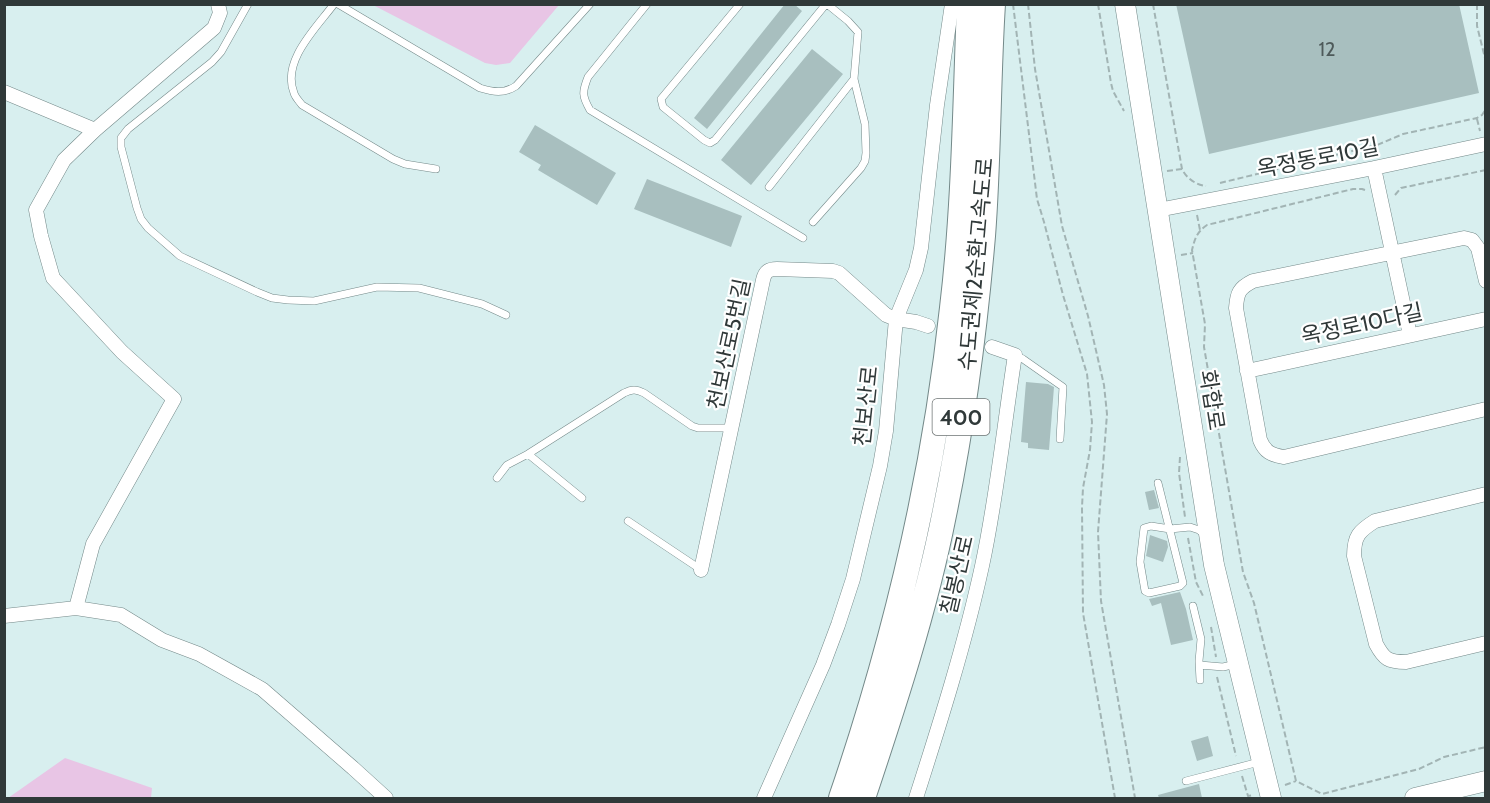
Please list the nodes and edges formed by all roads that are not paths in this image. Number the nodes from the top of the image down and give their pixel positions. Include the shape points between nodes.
1 (218, 4) edge
2 (248, 4) edge
3 (336, 4) edge
4 (590, 4) edge
5 (647, 4) edge
6 (740, 4) edge
7 (827, 4) edge
8 (952, 4) edge
9 (969, 4) edge
10 (1125, 4) edge
11 (992, 14) edge
12 (854, 79) junction
13 (4, 92) edge
14 (95, 130) junction
15 (1485, 144) edge
16 (1374, 168) junction
17 (436, 170) dead end
18 (769, 187) dead end
19 (1158, 210) junction
20 (813, 222) dead end
21 (802, 238) dead end
22 (1393, 253) junction
23 (1485, 281) edge
24 (506, 315) dead end
25 (1485, 319) edge
26 (896, 320) junction
27 (928, 326) dead end
28 (1410, 335) junction
29 (992, 347) dead end
30 (1015, 355) junction
31 (1247, 371) junction
32 (1485, 409) edge
33 (732, 428) junction
34 (1060, 439) dead end
35 (528, 454) junction
36 (497, 478) dead end
37 (1158, 483) dead end
38 (1485, 494) edge
39 (582, 498) dead end
40 (1198, 511) junction
41 (628, 521) dead end
42 (1183, 528) junction
43 (1170, 529) junction
44 (1211, 542) junction
45 (701, 570) joint
46 (1193, 606) dead end
47 (76, 608) junction
48 (4, 616) edge
49 (1485, 643) edge
50 (1238, 663) junction
51 (1200, 665) junction
52 (1200, 680) dead end
53 (858, 748) junction
54 (1262, 761) junction
55 (1186, 781) dead end
56 (1485, 781) edge
57 (386, 798) edge
58 (764, 798) edge
59 (833, 798) edge
60 (841, 798) edge
61 (863, 798) edge
62 (916, 798) edge
63 (1270, 798) edge
64 (1415, 798) edge

1 - 14 street via 220,13 214,28
2 - 24 lane via 212,62 121,138 137,208 148,228 180,256 272,298 314,301 377,287 419,288 482,304
3 - 4 lane via 480,88 501,92 516,86
3 - 17 lane via 297,53 292,66 294,93 302,105 393,159
5 - 21 lane via 588,77 583,89 590,110
6 - 7 lane via 661,99 663,107 707,142 715,140
7 - 12 lane via 858,32
8 - 26 street, 천보산로 via 921,248
9 - 53 highway, 수도권제2순환고속도로 / 400 via 962,190 937,420 919,521
10 - 19 main road, 화합로
11 - 61 highway, 수도권제2순환고속도로 / 400 via 983,234 959,432 920,615
12 - 18 lane
12 - 20 lane via 865,124 865,161
13 - 14 street
14 - 47 street via 64,160 36,210 53,278 122,352 174,399 93,544
15 - 16 street, 옥정동로10길
16 - 19 street, 옥정동로10길
16 - 22 street
19 - 40 main road, 화합로
22 - 23 street via 1464,238 1472,240 1478,248
22 - 28 street
22 - 31 street via 1244,285 1236,308
25 - 28 street, 옥정로10다길
26 - 27 street
26 - 33 street, 천보산로5번길 via 839,273 767,271
26 - 58 street, 천보산로 via 886,431 853,579 823,665
28 - 31 street, 옥정로10다길
29 - 30 street
30 - 34 lane via 1063,387
30 - 62 street, 칠봉산로 via 982,567
31 - 32 street via 1260,440 1263,448 1274,456 1284,457
33 - 35 lane via 692,426 644,393 632,390
33 - 45 street, 천보산로5번길
35 - 36 lane via 507,465
35 - 39 lane
37 - 43 lane
38 - 49 street via 1375,521 1354,542 1353,556 1383,656 1394,662 1406,662
40 - 42 lane
40 - 44 main road, 화합로
41 - 45 lane
42 - 43 lane
42 - 44 lane via 1195,528
43 - 43 lane via 1147,526 1143,532 1140,562 1147,593 1183,585
44 - 50 main road, 화합로
46 - 51 lane via 1201,639
47 - 48 street
47 - 57 street via 121,615 162,640 199,654 262,689
50 - 51 lane via 1222,667
50 - 54 main road, 화합로
51 - 52 lane
53 - 59 highway
53 - 60 highway, 수도권제2순환고속도로 / 400
54 - 55 lane
54 - 63 main road, 화합로
56 - 64 main road

